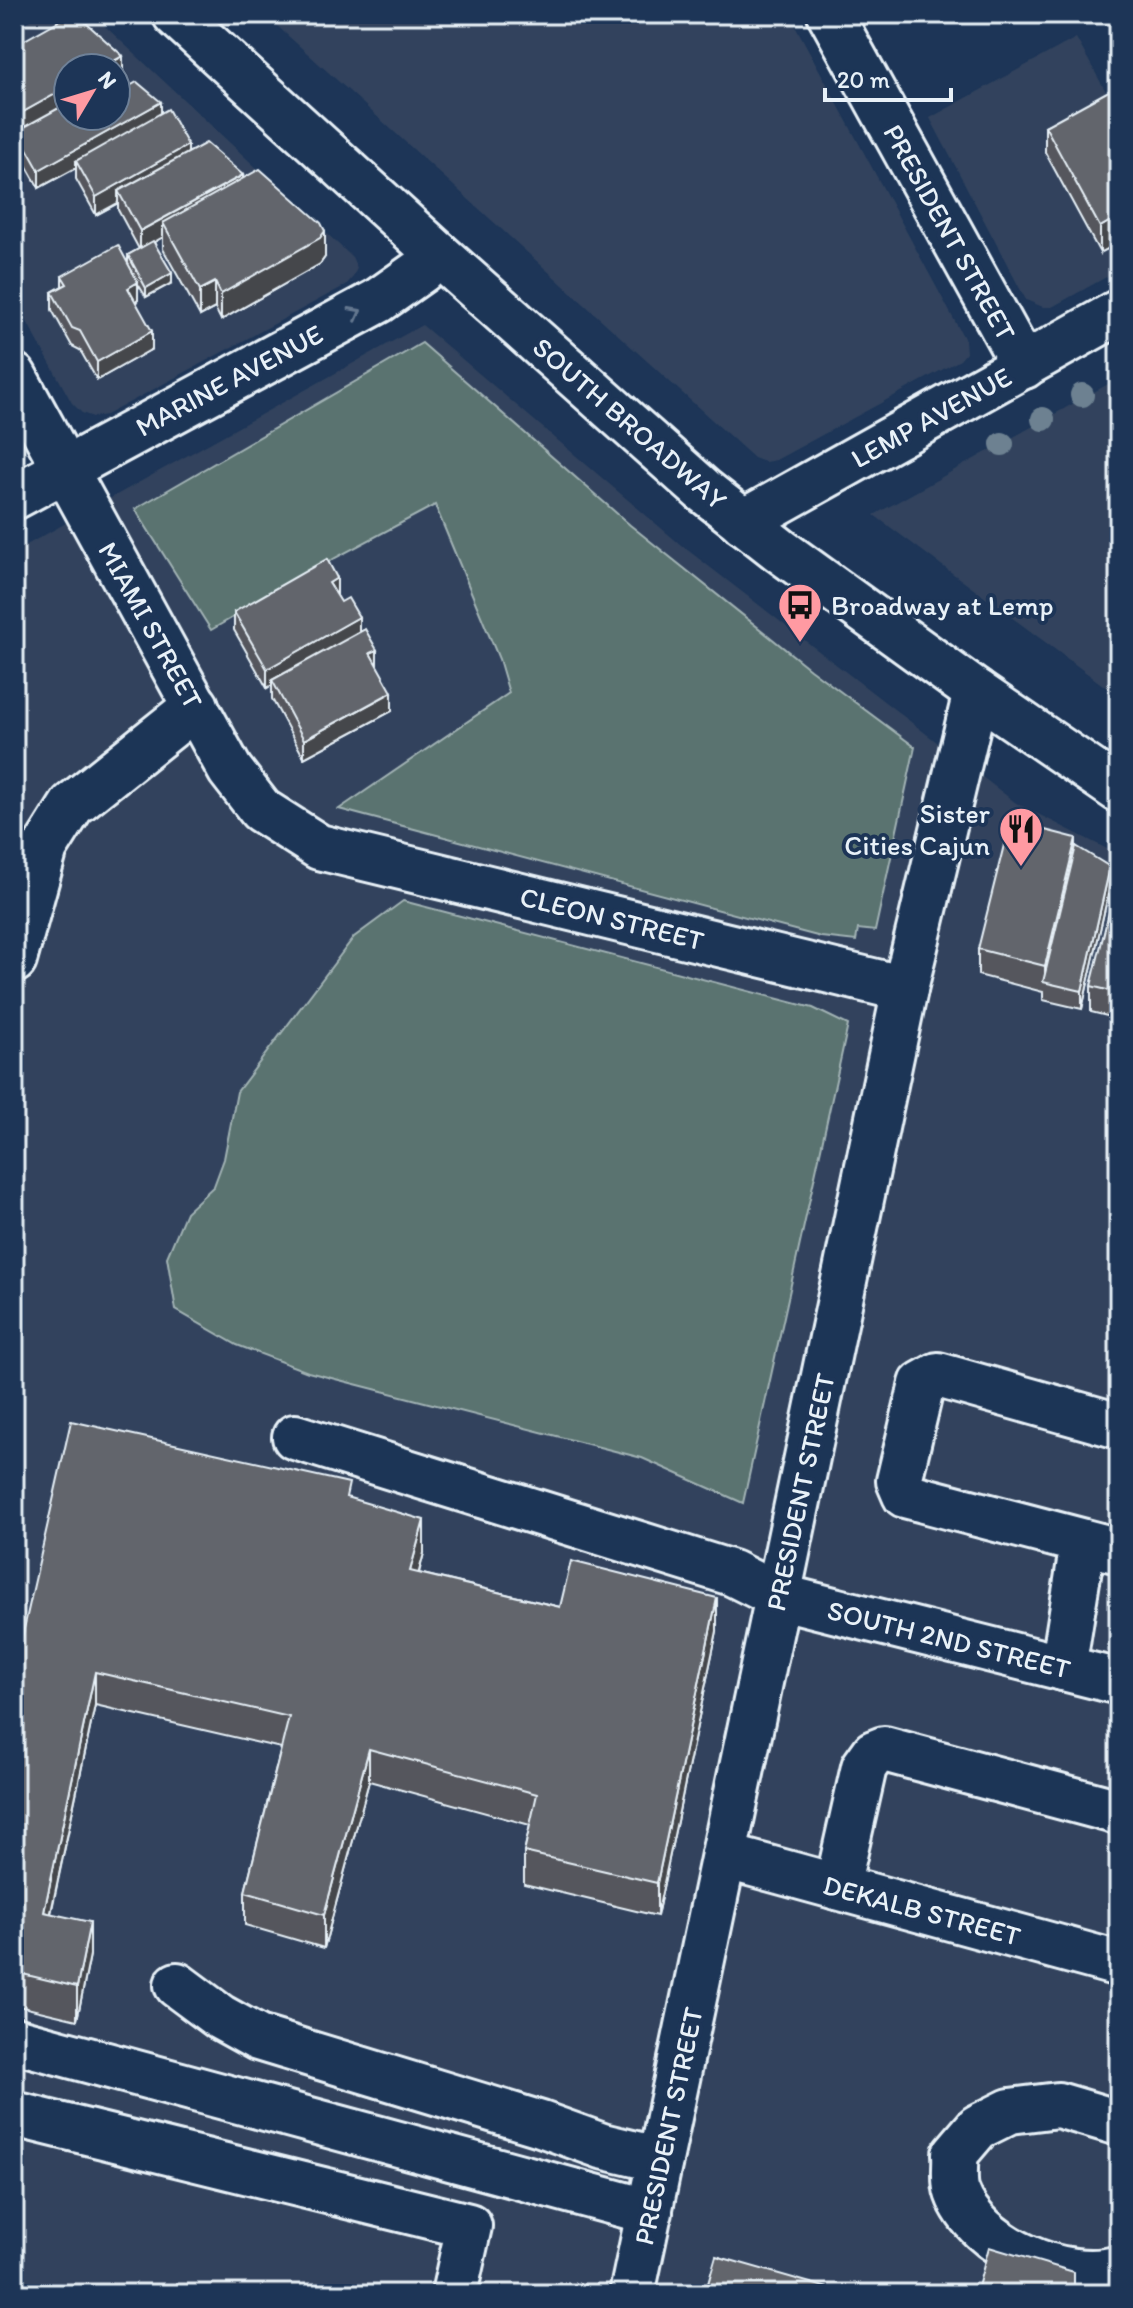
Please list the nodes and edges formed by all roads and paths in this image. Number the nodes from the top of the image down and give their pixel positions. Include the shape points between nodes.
1 (175, 14) edge
2 (830, 14) edge
3 (437, 253) junction
4 (1119, 312) edge
5 (1024, 366) junction
6 (14, 376) edge
7 (65, 469) junction
8 (14, 497) edge
9 (743, 522) junction
10 (976, 692) junction
11 (196, 706) junction
12 (1119, 790) edge
13 (319, 847) joint
14 (14, 960) edge
15 (905, 989) junction
16 (1119, 1426) edge
17 (295, 1437) dead end
18 (1101, 1547) edge
19 (778, 1596) junction
20 (1063, 1668) junction
21 (1119, 1682) edge
22 (1119, 1812) edge
23 (724, 1856) junction
24 (837, 1887) junction
25 (1119, 1964) edge
26 (177, 1985) dead end
27 (14, 2040) edge
28 (141, 2074) junction
29 (14, 2114) edge
30 (1119, 2123) edge
31 (130, 2142) junction
32 (660, 2160) junction
33 (650, 2212) junction
34 (1118, 2270) edge
35 (454, 2294) edge
36 (632, 2294) edge

1 - 3 street, SOUTH BROADWAY
2 - 5 street, PRESIDENT STREET
7 -> 3 street, MARINE AVENUE via 378,301
3 - 9 street, SOUTH BROADWAY
4 - 5 street, LEMP AVENUE
5 - 9 street, LEMP AVENUE
6 - 7 street, MIAMI STREET
7 - 8 street, MARINE AVENUE
7 - 11 street, MIAMI STREET
9 - 10 street, SOUTH BROADWAY
10 - 12 street, SOUTH BROADWAY
10 - 15 street, PRESIDENT STREET
11 - 13 street, MIAMI STREET via 230,770 261,810
11 - 14 street via 72,805 45,848
13 - 15 street, CLEON STREET
15 - 19 street, PRESIDENT STREET
16 - 18 street via 938,1375 922,1384 899,1481 905,1495
17 - 19 street, SOUTH 2ND STREET via 732,1573
18 - 20 street
19 - 20 street, SOUTH 2ND STREET
19 - 23 street, PRESIDENT STREET
20 - 21 street, SOUTH 2ND STREET
22 - 24 street via 884,1749 864,1767
23 - 24 street, DEKALB STREET
23 - 32 street, PRESIDENT STREET
24 - 25 street, DEKALB STREET
26 - 32 street via 258,2038
27 - 28 street
28 - 31 street
28 - 33 street
29 - 31 street
30 - 34 street via 1058,2105 1010,2111 978,2127 955,2154 956,2190 976,2225 1008,2249 1050,2265 1088,2272
31 - 35 street via 469,2226
32 - 33 street, PRESIDENT STREET
33 - 36 street, PRESIDENT STREET

